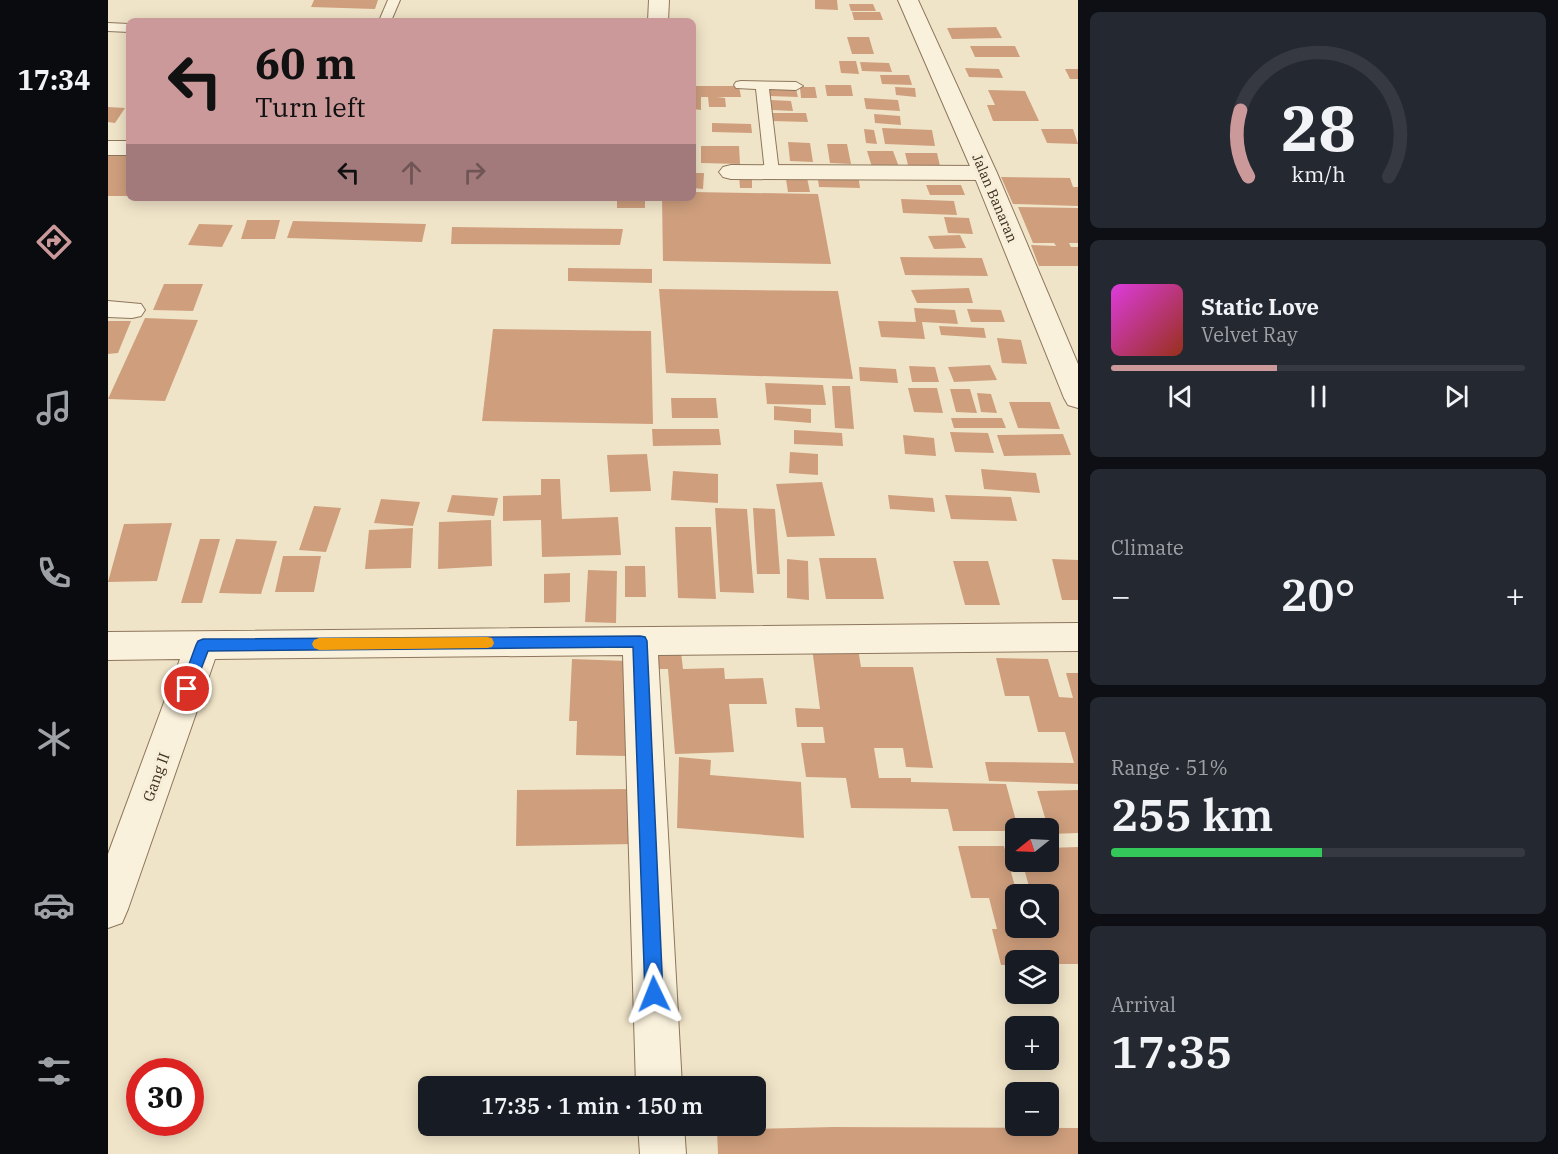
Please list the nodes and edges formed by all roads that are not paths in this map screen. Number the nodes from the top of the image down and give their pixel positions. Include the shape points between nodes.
1 (394, 0) edge
2 (659, 0) edge
3 (908, 0) edge
4 (386, 18) edge
5 (658, 18) edge
6 (108, 27) edge
7 (126, 28) edge
8 (741, 85) dead end
9 (762, 86) junction
10 (796, 86) dead end
11 (108, 148) edge
12 (126, 148) edge
13 (731, 172) dead end
14 (772, 172) junction
15 (985, 173) junction
16 (1078, 398) edge
17 (1078, 637) edge
18 (640, 641) junction
19 (203, 645) junction
20 (108, 646) edge
21 (108, 909) edge
22 (659, 1076) edge
23 (662, 1136) edge
24 (663, 1154) edge

1 - 4 lane
2 - 5 street
3 - 15 street, Jalan Banaran
6 - 7 lane
8 - 9 lane
9 - 10 lane
9 - 14 lane
11 - 12 street
13 - 14 street
14 - 15 street
15 - 16 street, Jalan Banaran
17 - 18 street
18 - 19 street
18 - 22 street
19 - 20 street
19 - 21 street, Gang II
23 - 24 street

